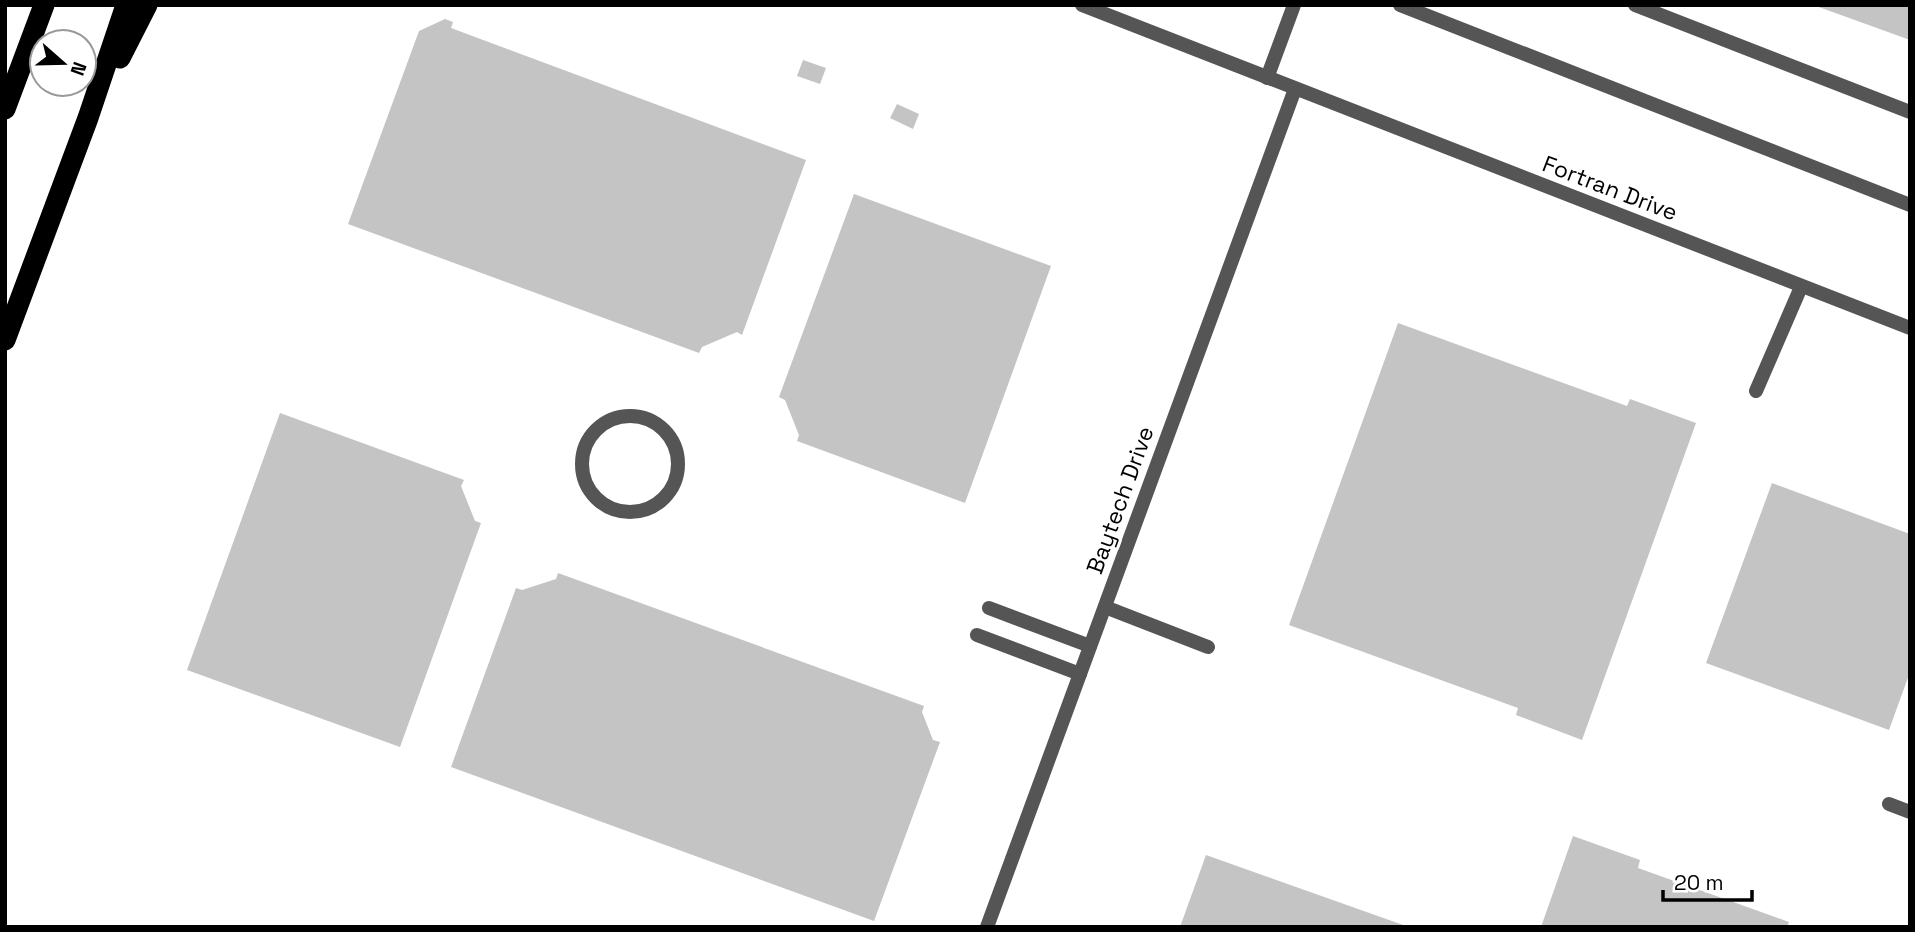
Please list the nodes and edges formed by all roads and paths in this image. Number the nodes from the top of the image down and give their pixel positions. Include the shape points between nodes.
1 (44, 5) edge
2 (126, 5) edge
3 (147, 5) edge
4 (1082, 5) edge
5 (1294, 5) edge
6 (1400, 5) edge
7 (1636, 5) edge
8 (1267, 78) junction
9 (1295, 89) junction
10 (5, 109) edge
11 (1910, 113) edge
12 (88, 118) junction
13 (1910, 205) edge
14 (1801, 287) junction
15 (1910, 328) edge
16 (5, 340) edge
17 (1756, 391) dead end
18 (593, 495) joint
19 (1105, 607) junction
20 (989, 608) dead end
21 (977, 635) dead end
22 (1090, 646) junction
23 (1208, 647) dead end
24 (1080, 674) junction
25 (1889, 804) dead end
26 (1910, 812) edge
27 (987, 927) edge

1 - 10 highway
2 - 12 highway
3 - 12 highway
4 - 8 street, Fortran Drive
5 - 8 street
6 - 13 street
7 - 11 street
8 - 9 street, Fortran Drive
9 - 14 street, Fortran Drive
9 - 19 street, Baytech Drive
12 - 16 highway
14 - 15 street, Fortran Drive
14 - 17 street
18 - 18 street via 626,513 645,510 662,500 673,486 678,467 676,448 667,432 652,420 634,415 615,417 598,427 586,441 581,460 583,479
19 - 22 street, Baytech Drive
19 - 23 street
20 - 22 street
21 - 24 street
22 - 24 street, Baytech Drive
24 - 27 street, Baytech Drive
25 - 26 street

